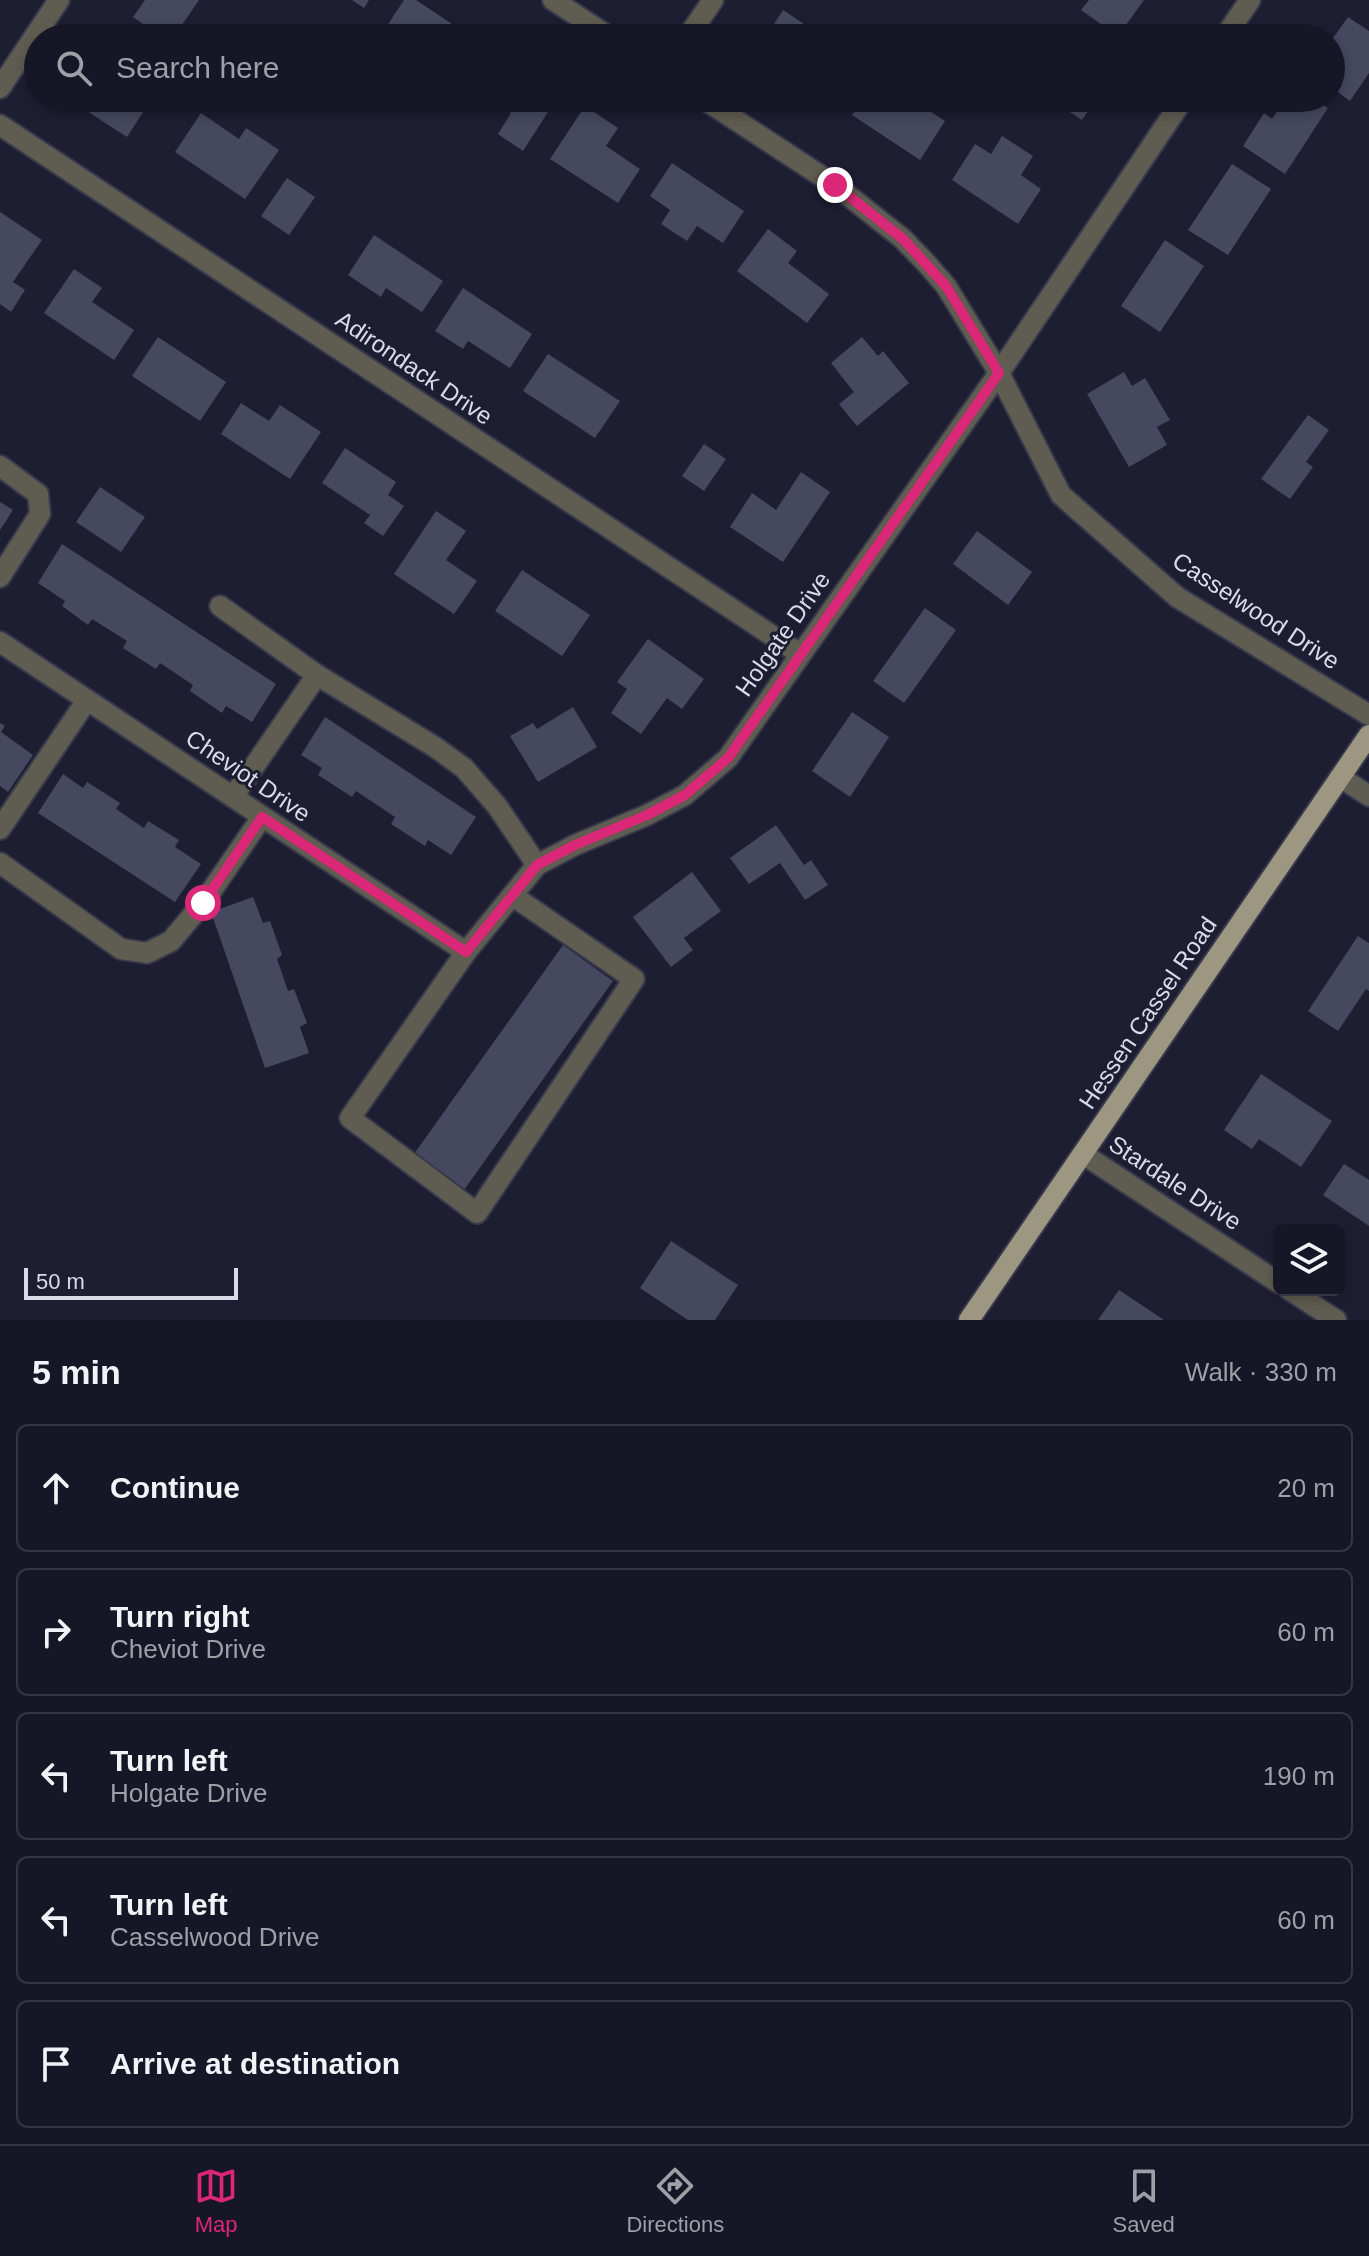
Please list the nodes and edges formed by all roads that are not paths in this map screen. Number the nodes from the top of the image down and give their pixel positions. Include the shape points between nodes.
1 (59, 0) edge
2 (553, 0) edge
3 (713, 0) edge
4 (1250, 0) edge
5 (43, 24) edge
6 (590, 24) edge
7 (697, 24) edge
8 (1234, 24) edge
9 (24, 52) edge
10 (0, 88) edge
11 (723, 112) edge
12 (1175, 112) edge
13 (0, 125) edge
14 (999, 373) junction
15 (0, 466) edge
16 (0, 577) edge
17 (220, 606) dead end
18 (0, 642) edge
19 (800, 654) junction
20 (317, 675) junction
21 (87, 700) junction
22 (1369, 715) edge
23 (1369, 735) edge
24 (1340, 777) junction
25 (1369, 796) edge
26 (233, 797) junction
27 (262, 817) junction
28 (0, 829) edge
29 (0, 863) edge
30 (537, 865) junction
31 (513, 896) junction
32 (466, 952) junction
33 (1083, 1154) junction
34 (1273, 1279) edge
35 (1299, 1296) edge
36 (969, 1320) edge
37 (1336, 1320) edge

1 - 5 street
2 - 6 street
3 - 7 street
4 - 8 street
9 - 10 street
11 - 14 street, Casselwood Drive via 835,185 903,239 946,286
12 - 14 street, Holgate Drive
13 - 19 street, Adirondack Drive
14 - 19 street, Holgate Drive
14 - 22 street, Casselwood Drive via 1061,495 1177,597
15 - 16 street via 38,494 40,514
17 - 20 street
18 - 21 street, Cheviot Drive
19 - 30 street, Holgate Drive via 728,758 685,795
20 - 26 street
20 - 30 street via 464,768
21 - 26 street, Cheviot Drive
21 - 28 street
23 - 24 main road, Hessen Cassel Road
24 - 25 street
24 - 33 main road, Hessen Cassel Road
26 - 27 street, Cheviot Drive
27 - 29 street via 171,941 147,953 121,949
27 - 32 street, Cheviot Drive
30 - 31 street, Holgate Drive
31 - 32 street, Holgate Drive
31 - 32 street, Holgate Drive via 634,979 477,1213 350,1118
33 - 34 street, Stardale Drive
33 - 36 main road, Hessen Cassel Road
35 - 37 street

